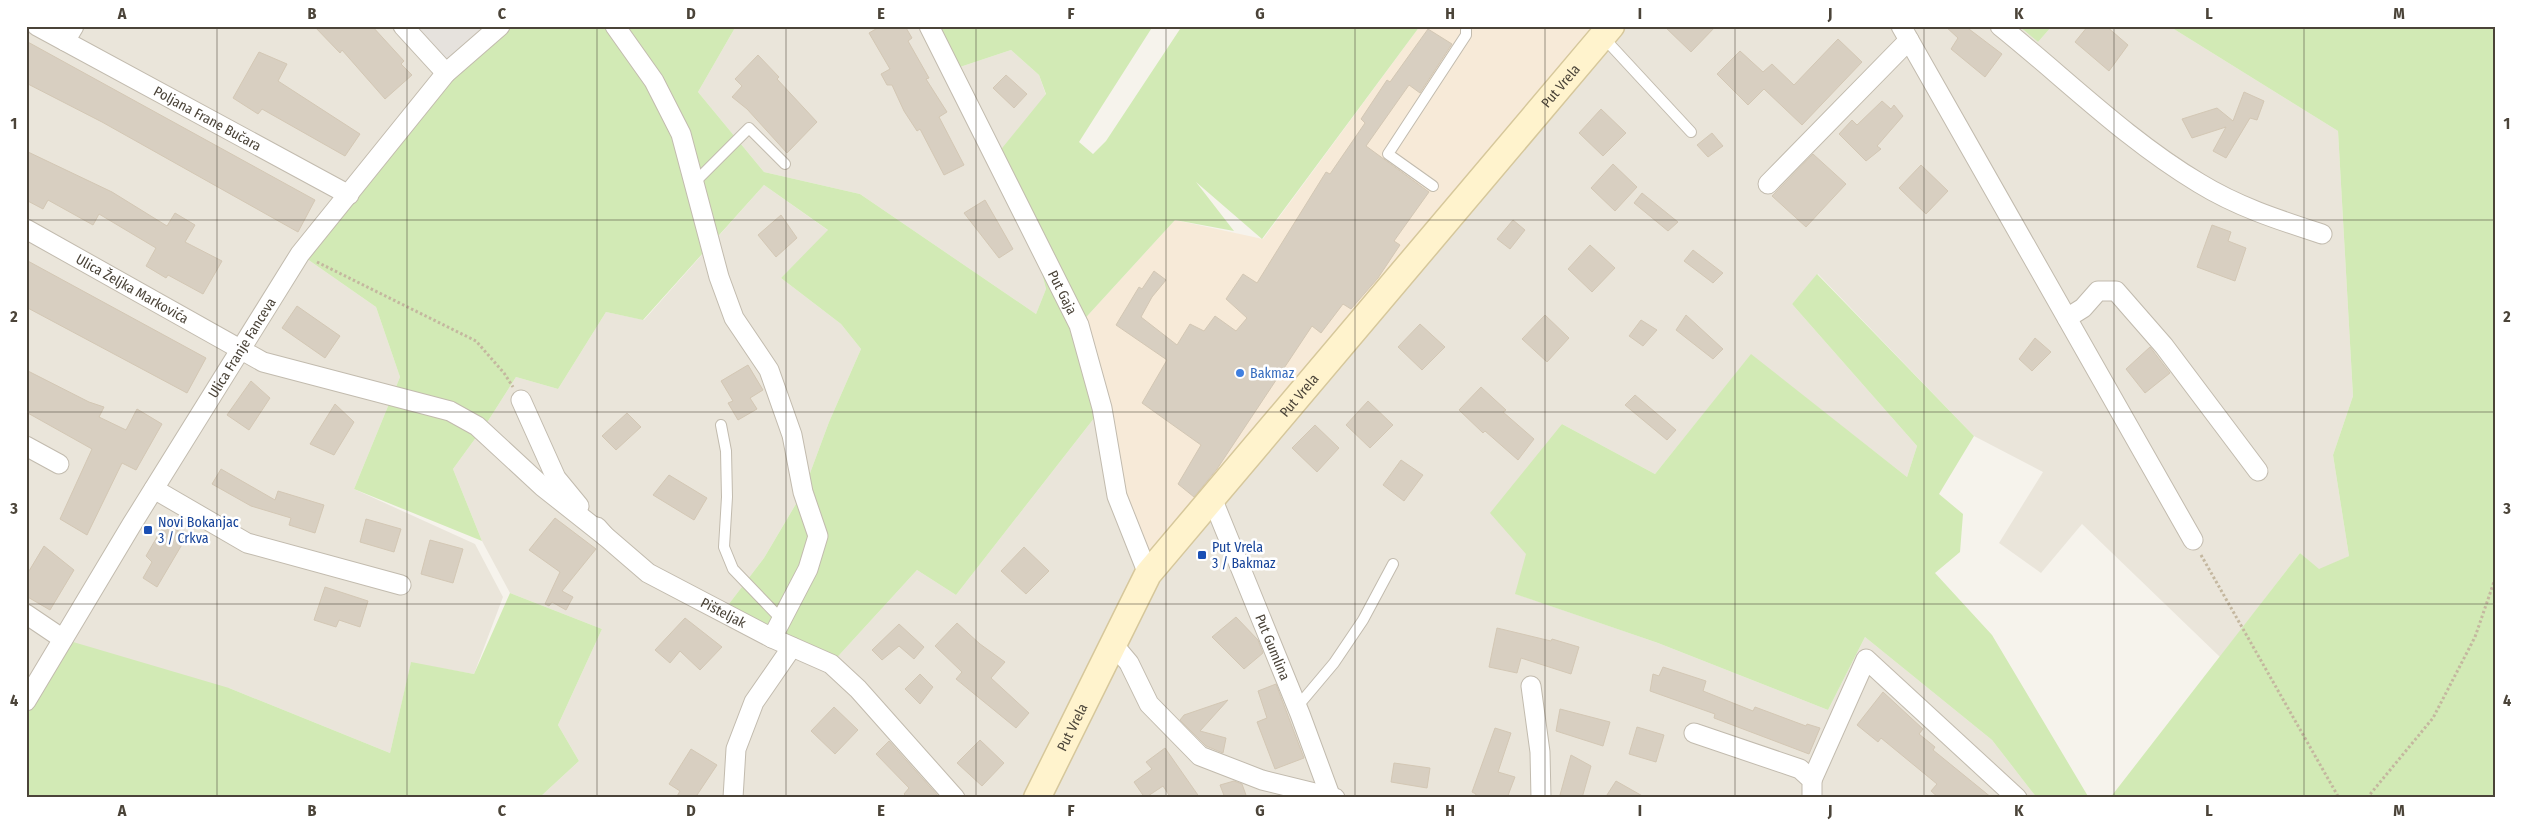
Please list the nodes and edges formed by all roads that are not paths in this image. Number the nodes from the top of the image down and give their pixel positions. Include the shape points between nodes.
1 (38, 26) edge
2 (403, 26) edge
3 (500, 26) edge
4 (616, 26) edge
5 (929, 26) edge
6 (1466, 26) edge
7 (2000, 26) edge
8 (1607, 32) edge
9 (1905, 33) edge
10 (70, 34) edge
11 (446, 73) junction
12 (1691, 132) dead end
13 (785, 164) dead end
14 (695, 182) junction
15 (1768, 184) dead end
16 (1433, 186) dead end
17 (349, 195) junction
18 (26, 229) edge
19 (2322, 234) dead end
20 (2067, 318) junction
21 (240, 349) junction
22 (520, 400) road end
23 (721, 424) dead end
24 (26, 446) edge
25 (59, 464) dead end
26 (2258, 471) dead end
27 (154, 490) junction
28 (1212, 498) junction
29 (605, 536) junction
30 (2193, 540) road end
31 (1393, 564) dead end
32 (1148, 574) junction
33 (401, 585) dead end
34 (26, 614) edge
35 (782, 620) junction
36 (772, 638) junction
37 (63, 639) junction
38 (1113, 644) junction
39 (792, 647) junction
40 (1531, 686) dead end
41 (26, 701) edge
42 (1297, 707) junction
43 (1694, 733) dead end
44 (1812, 789) edge
45 (1042, 794) edge
46 (1332, 797) edge
47 (733, 798) edge
48 (955, 798) edge
49 (1541, 798) edge
50 (2017, 798) edge

1 - 10 street, Poljana Frane Bučara
2 - 11 street
3 - 11 street, Ulica Franje Fanceva
4 - 14 street via 654,82 681,134
5 - 32 street, Put Gaja via 1079,325 1102,408 1117,496
6 - 16 lane via 1466,35 1388,154
7 - 19 street via 2121,127 2199,183 2258,213
8 - 12 lane
8 - 28 main road, Put Vrela
9 - 15 street
9 - 20 street
10 - 17 street, Poljana Frane Bučara
11 - 17 street, Ulica Franje Fanceva
13 - 14 lane via 749,128
14 - 35 street via 719,277 734,318 769,370 792,436 803,492 818,536 808,569
17 - 21 street, Ulica Franje Fanceva via 300,254
18 - 21 street, Ulica Željka Markovića
20 - 26 street via 2083,308 2098,291 2116,291 2164,346
20 - 30 street
21 - 27 street, Ulica Franje Fanceva
21 - 29 street, Ulica Željka Markovića via 263,362 450,411 477,426 544,487
22 - 29 street, Pišteljak via 556,478
23 - 35 lane via 726,451 724,547 733,569
24 - 25 street
27 - 33 street via 247,544
27 - 37 street, Ulica Franje Fanceva
28 - 32 main road, Put Vrela
28 - 42 street, Put Gumlina
29 - 36 street, Pišteljak via 648,573
31 - 42 lane via 1363,620 1334,663
32 - 38 main road, Put Vrela
34 - 37 street
35 - 36 street
36 - 39 street, Pišteljak
37 - 41 street, Ulica Franje Fanceva
38 - 45 main road, Put Vrela
38 - 46 street via 1129,663 1149,704 1200,756 1262,780
39 - 47 street via 754,702 736,749
39 - 48 street, Pišteljak via 831,664 858,689
40 - 49 street via 1540,752
42 - 46 street, Put Gumlina
43 - 44 street via 1800,769
44 - 50 street via 1866,659

